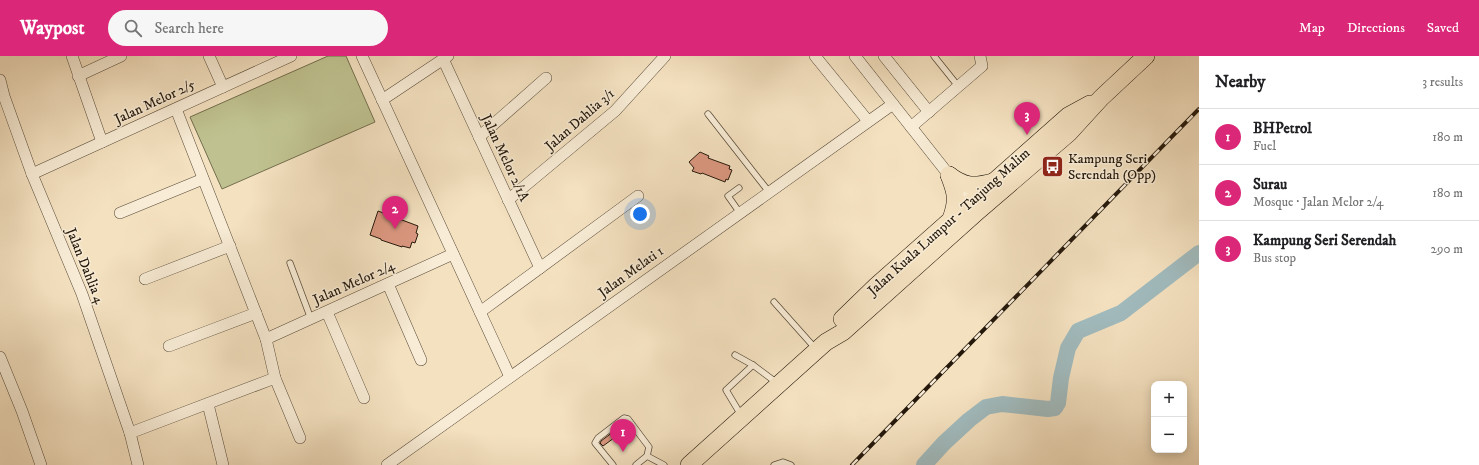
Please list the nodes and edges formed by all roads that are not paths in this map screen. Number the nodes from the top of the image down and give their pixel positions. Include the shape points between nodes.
1 (72, 56) edge
2 (121, 56) edge
3 (209, 56) edge
4 (288, 56) edge
5 (362, 56) edge
6 (665, 56) edge
7 (815, 56) edge
8 (855, 56) edge
9 (884, 56) edge
10 (934, 56) edge
11 (980, 56) edge
12 (1146, 56) edge
13 (446, 58) edge
14 (78, 76) junction
15 (546, 78) dead end
16 (0, 80) edge
17 (958, 86) junction
18 (223, 87) junction
19 (1101, 98) junction
20 (382, 100) junction
21 (893, 104) junction
22 (176, 109) junction
23 (929, 112) junction
24 (708, 114) dead end
25 (868, 121) junction
26 (911, 127) junction
27 (479, 137) junction
28 (102, 142) junction
29 (32, 174) junction
30 (949, 175) junction
31 (203, 179) junction
32 (994, 181) junction
33 (739, 188) dead end
34 (769, 192) junction
35 (638, 196) dead end
36 (508, 200) junction
37 (973, 208) junction
38 (120, 213) dead end
39 (740, 213) junction
40 (951, 219) junction
41 (230, 246) junction
42 (454, 254) junction
43 (290, 263) dead end
44 (540, 268) junction
45 (145, 279) dead end
46 (388, 284) junction
47 (774, 302) dead end
48 (327, 312) junction
49 (480, 312) junction
50 (256, 313) junction
51 (311, 319) junction
52 (266, 339) junction
53 (169, 346) dead end
54 (822, 346) junction
55 (735, 356) dead end
56 (0, 357) edge
57 (421, 360) dead end
58 (753, 365) junction
59 (510, 377) junction
60 (275, 378) junction
61 (779, 384) junction
62 (364, 398) dead end
63 (208, 404) junction
64 (742, 418) junction
65 (130, 433) junction
66 (300, 438) dead end
67 (648, 456) junction
68 (41, 465) edge
69 (138, 465) edge
70 (223, 465) edge
71 (387, 465) edge
72 (613, 465) edge
73 (636, 465) edge
74 (664, 465) edge
75 (689, 465) edge
76 (774, 465) edge
77 (791, 465) edge

1 - 14 street
2 - 14 street
3 - 18 street
4 - 18 street, Jalan Melor 2/5
5 - 20 street
6 - 36 street, Jalan Dahlia 3/1 via 615,111
7 - 25 street
8 - 21 street
9 - 23 street
10 - 17 lane
11 - 17 street via 982,66
12 - 19 main road, Jalan Kuala Lumpur - Tanjung Malim
13 - 20 street
13 - 27 street, Jalan Melor 2/1A
14 - 28 street
15 - 27 street
16 - 29 street, Jalan Dahlia 4
17 - 23 street
18 - 22 street, Jalan Melor 2/5
19 - 32 main road, Jalan Kuala Lumpur - Tanjung Malim via 1068,116
19 - 37 main road, Jalan Kuala Lumpur - Tanjung Malim via 1069,133
20 - 42 street
21 - 25 street, Jalan Melati 1
21 - 26 street
22 - 28 street, Jalan Melor 2/5
22 - 31 street
23 - 26 street
24 - 34 lane
25 - 34 street, Jalan Melati 1
26 - 30 street
27 - 36 street, Jalan Melor 2/1A
28 - 29 street, Jalan Melor 2/5
29 - 65 street, Jalan Dahlia 4 via 82,294
30 - 32 main road via 958,182 969,185
30 - 37 street
30 - 40 main road via 956,195 956,205
31 - 38 street
31 - 41 street
32 - 37 main road, Jalan Kuala Lumpur - Tanjung Malim
33 - 39 lane via 728,196
34 - 39 street, Jalan Melati 1
35 - 44 street
36 - 44 street, Jalan Melor 2/1A
37 - 40 main road, Jalan Kuala Lumpur - Tanjung Malim
37 - 54 main road, Jalan Kuala Lumpur - Tanjung Malim via 843,332
39 - 59 street, Jalan Melati 1
40 - 54 main road, Jalan Kuala Lumpur - Tanjung Malim via 841,320
41 - 45 street
41 - 50 street
42 - 46 street, Jalan Melor 2/4
42 - 49 street
43 - 51 lane
44 - 49 street
46 - 48 street, Jalan Melor 2/4
46 - 57 street
47 - 54 lane
48 - 51 street, Jalan Melor 2/4
48 - 62 street
49 - 59 street
50 - 52 street
50 - 53 street
51 - 52 street, Jalan Melor 2/4
52 - 60 street
54 - 61 main road, Jalan Kuala Lumpur - Tanjung Malim
55 - 58 lane
56 - 68 street
58 - 61 lane
58 - 64 lane via 726,390
59 - 71 street, Jalan Melati 1
60 - 63 street
60 - 66 street
61 - 64 main road, Jalan Kuala Lumpur - Tanjung Malim
63 - 65 street
63 - 70 street
64 - 75 main road, Jalan Kuala Lumpur - Tanjung Malim
65 - 69 street, Jalan Dahlia 4
67 - 72 lane via 649,446 624,418 595,443
67 - 73 lane
67 - 74 lane
76 - 77 lane via 783,462

